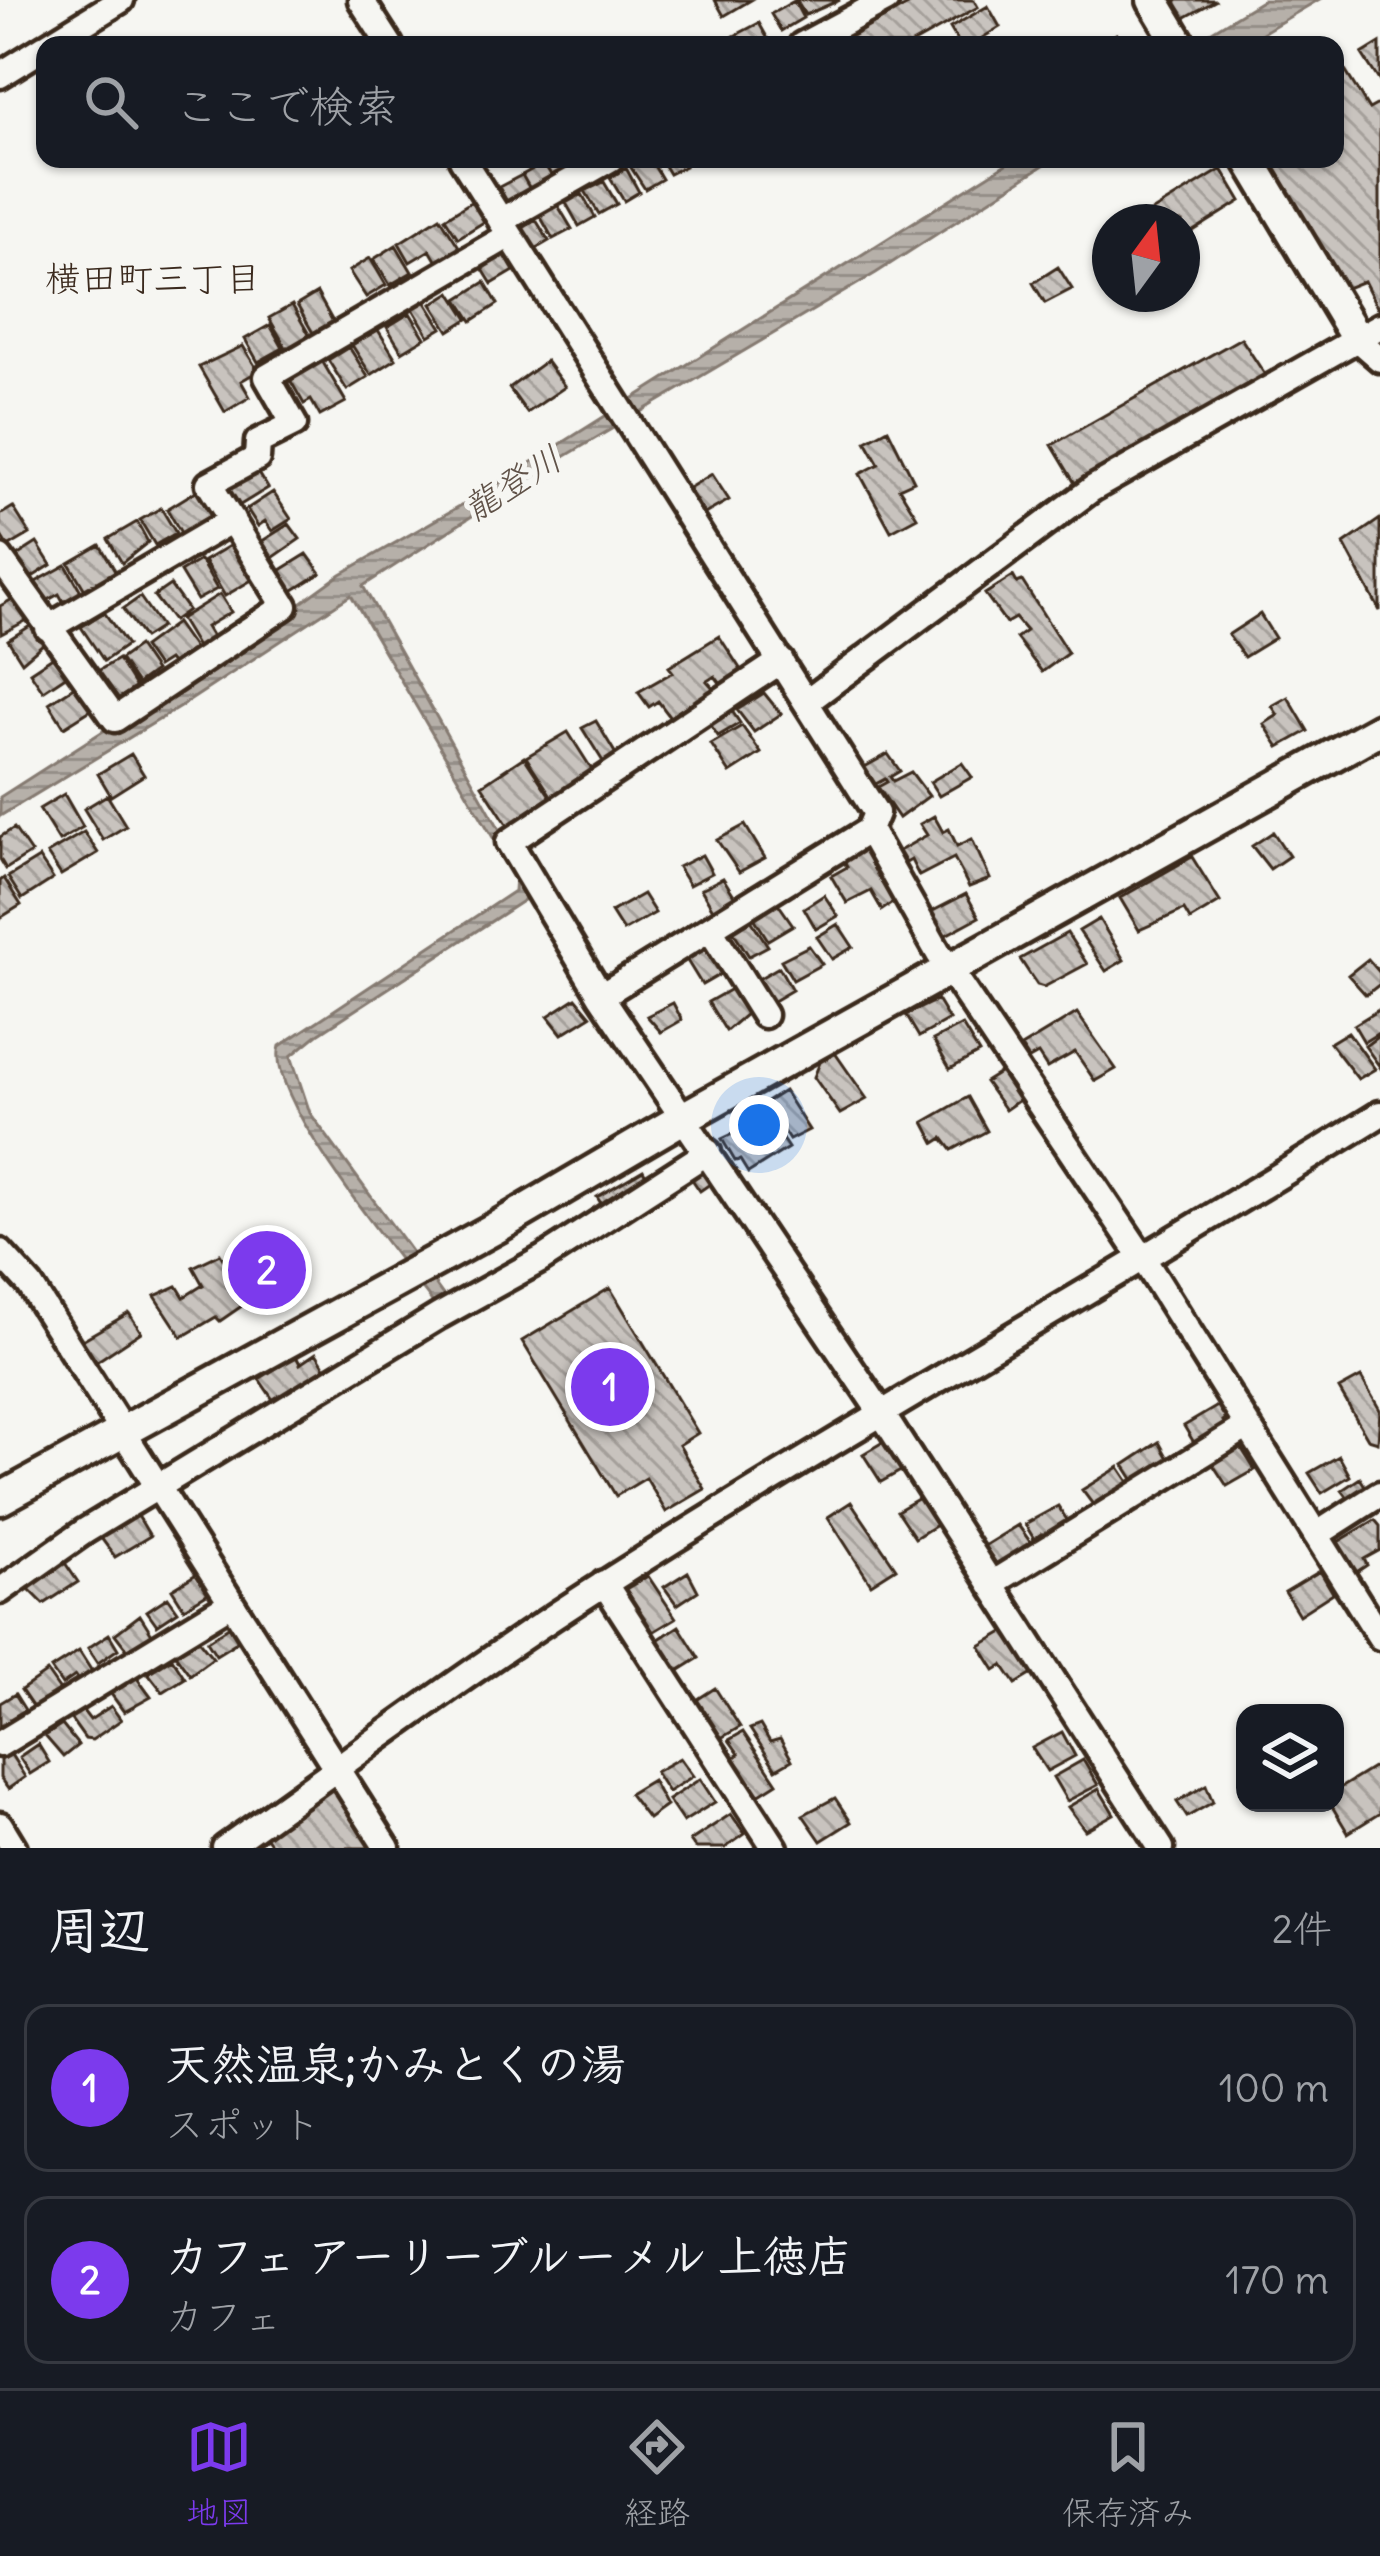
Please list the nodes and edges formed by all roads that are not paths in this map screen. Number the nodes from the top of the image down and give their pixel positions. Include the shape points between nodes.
1 (122, 0) edge
2 (361, 0) edge
3 (886, 0) edge
4 (1153, 0) edge
5 (63, 36) edge
6 (384, 36) edge
7 (819, 36) edge
8 (1175, 36) edge
9 (36, 53) edge
10 (0, 75) edge
11 (468, 168) edge
12 (596, 168) edge
13 (1255, 168) edge
14 (506, 228) junction
15 (1372, 341) edge
16 (232, 520) junction
17 (0, 559) edge
18 (48, 628) junction
19 (781, 661) junction
20 (808, 701) junction
21 (1380, 729) edge
22 (869, 830) junction
23 (710, 929) junction
24 (949, 969) junction
25 (601, 996) junction
26 (764, 1015) dead end
27 (1380, 1114) edge
28 (683, 1118) junction
29 (708, 1152) junction
30 (0, 1252) edge
31 (1144, 1260) junction
32 (880, 1411) junction
33 (1248, 1426) junction
34 (121, 1431) junction
35 (158, 1490) junction
36 (1380, 1494) edge
37 (0, 1499) edge
38 (1316, 1534) junction
39 (604, 1583) junction
40 (991, 1584) junction
41 (0, 1591) edge
42 (231, 1603) junction
43 (1380, 1637) edge
44 (0, 1744) edge
45 (337, 1768) junction
46 (0, 1825) edge
47 (14, 1848) edge
48 (225, 1848) edge
49 (387, 1848) edge
50 (775, 1848) edge
51 (1161, 1848) edge

1 - 5 street
2 - 6 street
3 - 7 street
4 - 8 street
9 - 10 street
11 - 14 street
12 - 14 street
13 - 15 street
14 - 16 street via 267,377 294,424 258,442 257,458 209,484
14 - 19 street
15 - 20 street via 1092,489
16 - 18 street
16 - 18 street via 285,606 115,719
17 - 18 street
19 - 20 street
19 - 25 street via 509,842
20 - 22 street via 876,813
21 - 24 street
22 - 23 street
22 - 24 street
23 - 25 street
23 - 26 street
24 - 28 street
24 - 31 street
25 - 28 street
27 - 31 street
28 - 29 street
28 - 34 street
29 - 32 street
29 - 35 street
30 - 34 street via 30,1285
31 - 32 street
31 - 33 street
32 - 39 street
32 - 40 street
33 - 38 street
33 - 40 street
34 - 35 street
34 - 37 street
35 - 41 street
35 - 42 street
36 - 38 street
38 - 43 street
39 - 45 street
39 - 50 street
40 - 51 street
42 - 44 street
42 - 45 street
45 - 48 street
45 - 49 street
46 - 47 street

